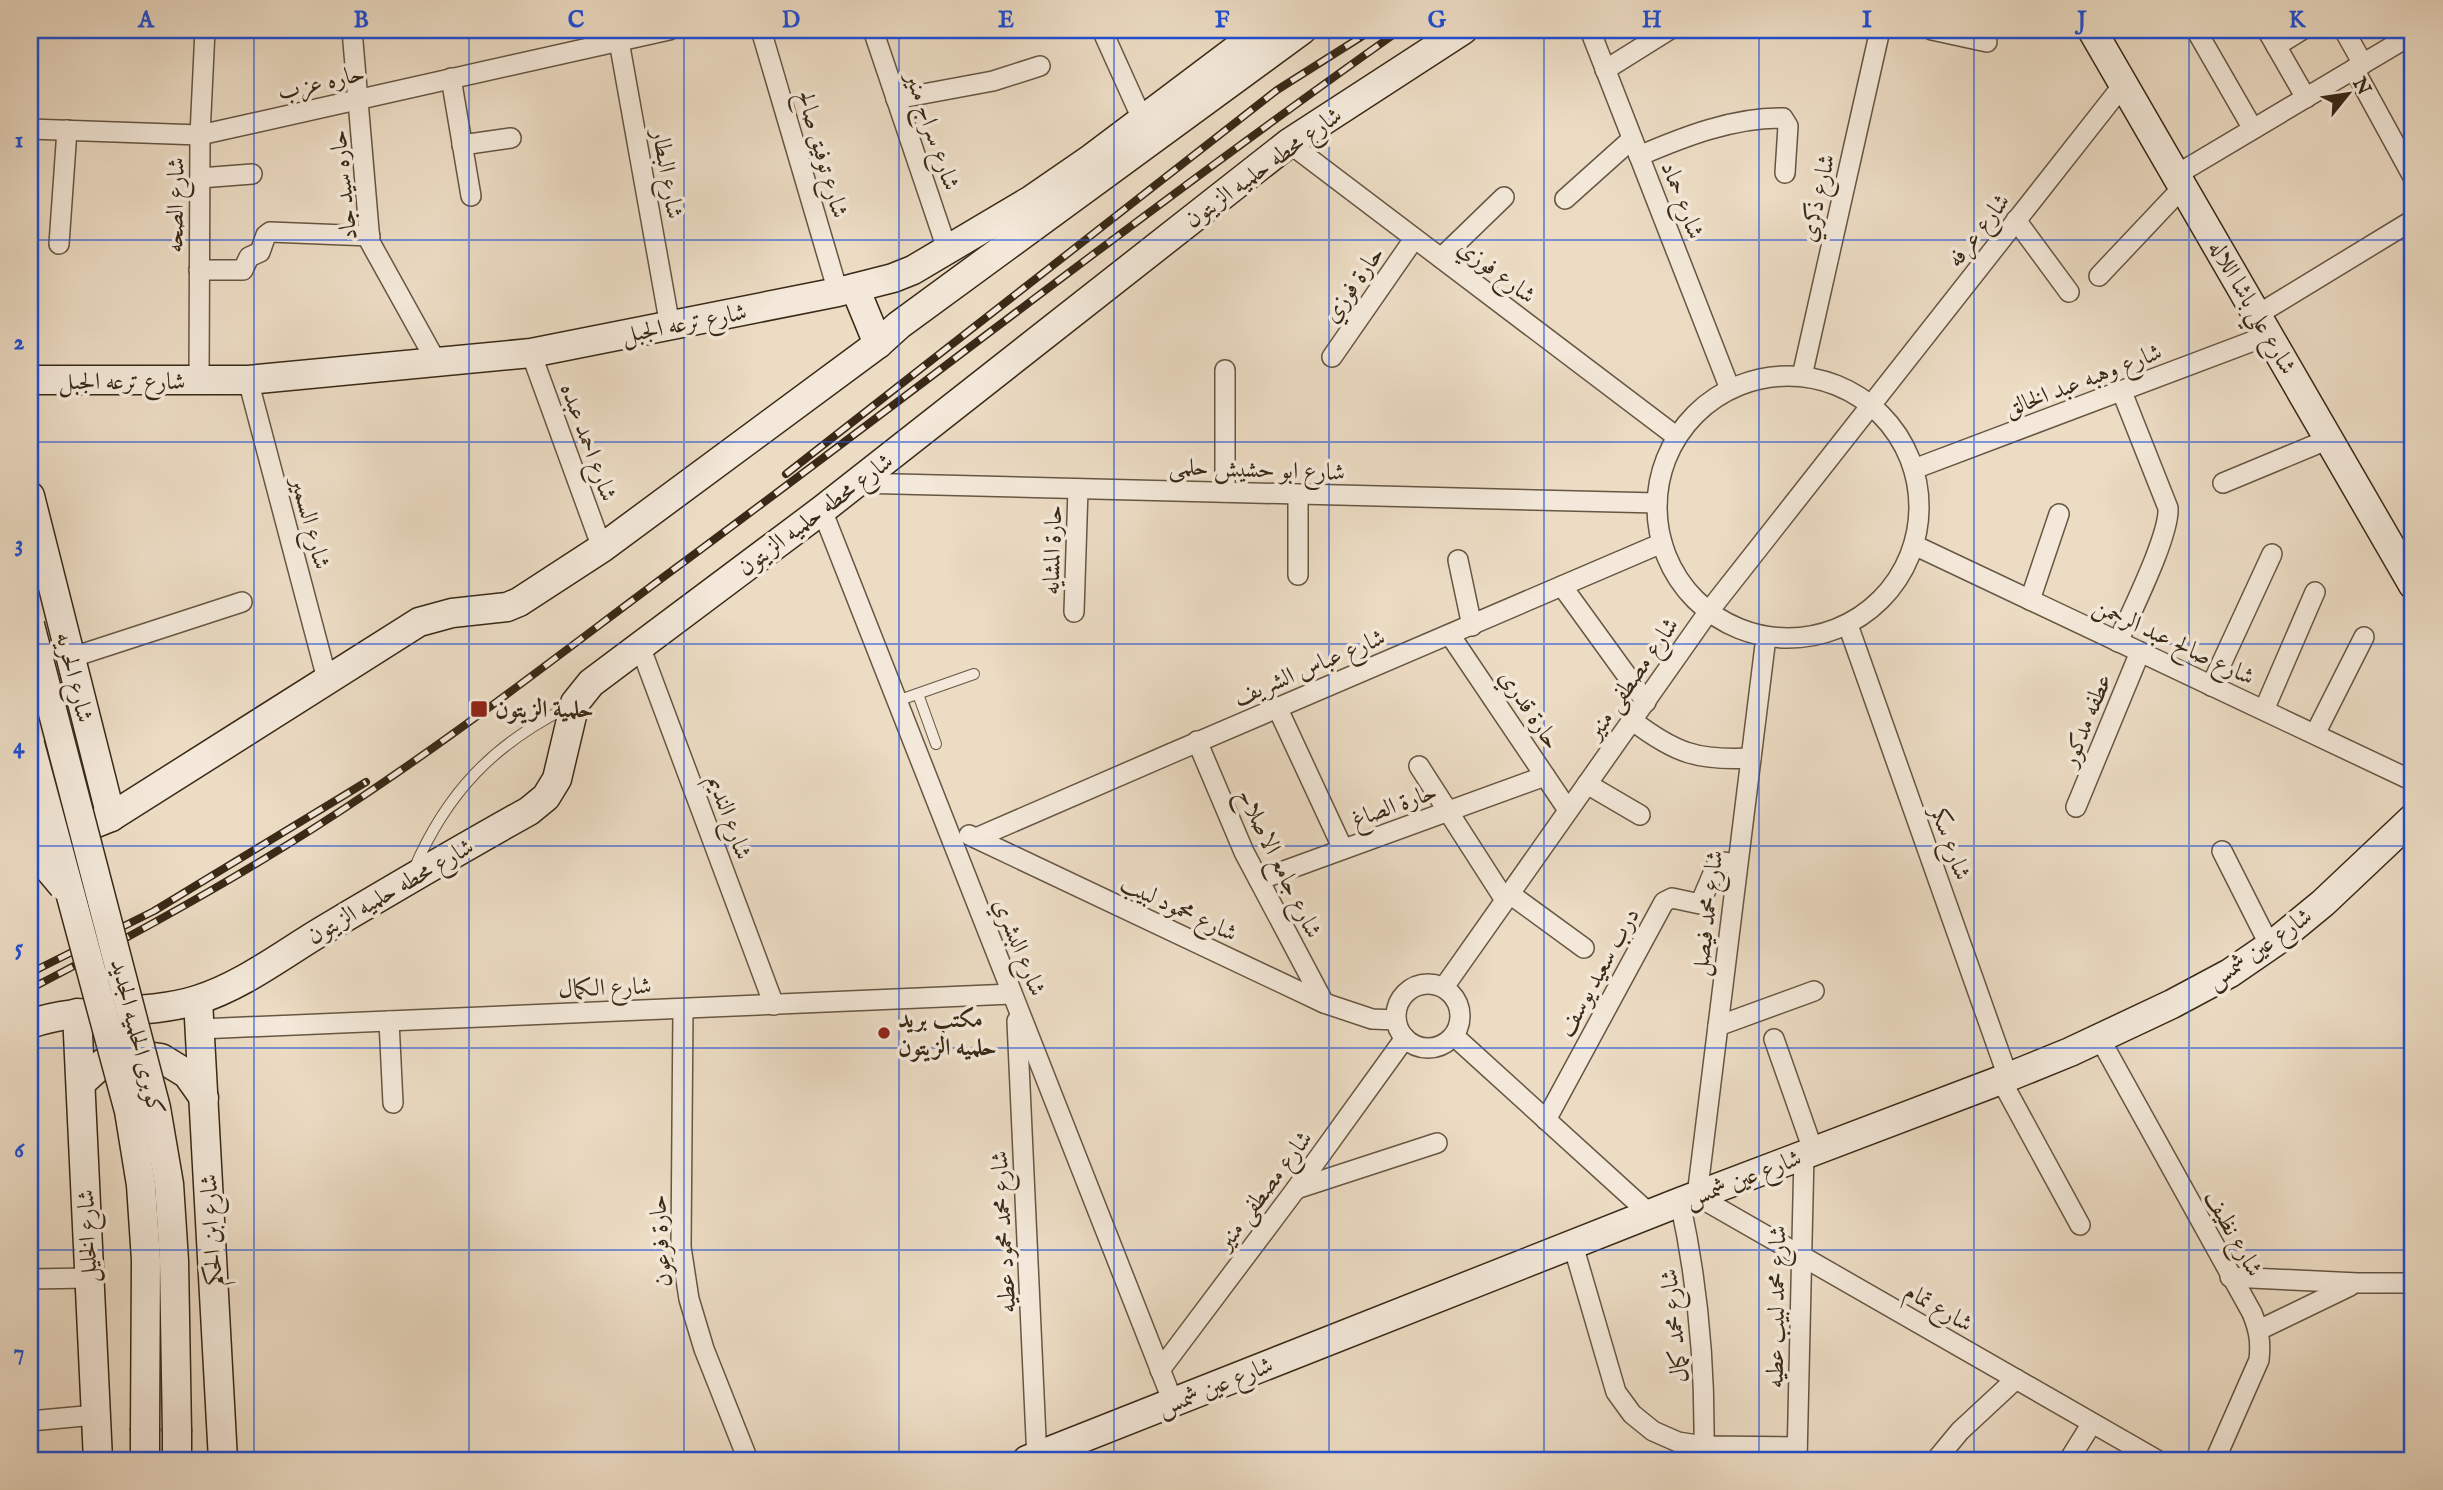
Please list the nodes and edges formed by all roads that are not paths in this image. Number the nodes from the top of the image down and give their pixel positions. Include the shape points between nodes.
1 (205, 30) edge
2 (352, 30) edge
3 (668, 30) edge
4 (761, 30) edge
5 (873, 30) edge
6 (1102, 30) edge
7 (1262, 30) edge
8 (1302, 30) edge
9 (1320, 30) edge
10 (1463, 30) edge
11 (1590, 30) edge
12 (1669, 30) edge
13 (1880, 30) edge
14 (1932, 30) edge
15 (2092, 30) edge
16 (2196, 30) edge
17 (2302, 30) edge
18 (2344, 30) edge
19 (2413, 34) edge
20 (618, 35) edge
21 (2272, 38) edge
22 (1987, 42) dead end
23 (1040, 66) dead end
24 (2358, 67) junction
25 (1605, 70) junction
26 (451, 78) junction
27 (2123, 85) junction
28 (1210, 97) junction
29 (2306, 98) junction
30 (359, 99) junction
31 (896, 99) junction
32 (1143, 121) junction
33 (30, 129) edge
34 (2253, 129) junction
35 (67, 130) junction
36 (200, 135) junction
37 (511, 138) dead end
38 (1289, 143) junction
39 (462, 145) junction
40 (1636, 147) junction
41 (1785, 173) dead end
42 (252, 174) dead end
43 (2413, 177) edge
44 (200, 178) junction
45 (2180, 181) junction
46 (471, 196) dead end
47 (1504, 197) dead end
48 (1565, 200) dead end
49 (2017, 220) junction
50 (2412, 223) edge
51 (370, 236) junction
52 (1414, 239) junction
53 (59, 244) dead end
54 (947, 249) junction
55 (1441, 258) junction
56 (199, 271) junction
57 (2099, 276) dead end
58 (846, 290) junction
59 (2069, 292) dead end
60 (2263, 325) junction
61 (670, 326) junction
62 (878, 344) junction
63 (531, 353) junction
64 (1332, 357) dead end
65 (436, 361) junction
66 (1225, 370) dead end
67 (1802, 376) junction
68 (30, 380) edge
69 (248, 380) junction
70 (199, 382) junction
71 (1730, 389) junction
72 (2122, 392) junction
73 (1871, 405) junction
74 (1677, 437) junction
75 (2329, 439) junction
76 (1914, 469) junction
77 (856, 483) junction
78 (2223, 483) dead end
79 (1078, 489) junction
80 (1225, 492) junction
81 (1298, 495) junction
82 (30, 496) edge
83 (1657, 503) junction
84 (822, 510) junction
85 (2059, 514) dead end
86 (1662, 542) junction
87 (1914, 545) junction
88 (602, 548) junction
89 (2272, 554) dead end
90 (1458, 560) dead end
91 (1298, 575) dead end
92 (2411, 575) edge
93 (1562, 586) junction
94 (2315, 592) dead end
95 (2030, 600) junction
96 (242, 602) dead end
97 (1709, 611) junction
98 (1074, 612) dead end
99 (30, 625) edge
100 (1848, 625) junction
101 (1472, 626) junction
102 (1451, 635) junction
103 (1766, 637) junction
104 (2364, 637) dead end
105 (2118, 642) junction
106 (640, 646) junction
107 (2140, 652) junction
108 (70, 659) junction
109 (974, 674) dead end
110 (327, 679) junction
111 (2211, 686) junction
112 (918, 694) junction
113 (897, 701) junction
114 (1646, 702) junction
115 (575, 703) junction
116 (1277, 707) junction
117 (2264, 710) junction
118 (1633, 721) junction
119 (2315, 734) junction
120 (1197, 741) junction
121 (30, 744) edge
122 (936, 744) dead end
123 (1751, 758) junction
124 (1419, 766) dead end
125 (1545, 776) junction
126 (2413, 781) edge
127 (1587, 784) junction
128 (2076, 807) dead end
129 (1568, 810) junction
130 (1448, 811) junction
131 (1640, 815) dead end
132 (111, 817) junction
133 (2413, 818) edge
134 (946, 825) junction
135 (30, 833) edge
136 (976, 838) junction
137 (1343, 849) junction
138 (30, 850) edge
139 (2222, 851) dead end
140 (1737, 864) junction
141 (410, 878) junction
142 (1259, 880) junction
143 (69, 890) junction
144 (1507, 897) junction
145 (2270, 946) junction
146 (1584, 948) dead end
147 (1444, 988) junction
148 (1814, 991) dead end
149 (1014, 998) junction
150 (198, 1000) junction
151 (1324, 1003) junction
152 (774, 1005) junction
153 (683, 1009) junction
154 (77, 1013) junction
155 (1396, 1020) junction
156 (388, 1021) junction
157 (30, 1024) edge
158 (1718, 1026) junction
159 (200, 1029) junction
160 (1454, 1036) junction
161 (2099, 1037) junction
162 (1405, 1038) junction
163 (1774, 1039) dead end
164 (2005, 1078) junction
165 (81, 1083) junction
166 (204, 1098) junction
167 (393, 1103) dead end
168 (1546, 1119) junction
169 (1437, 1143) dead end
170 (1809, 1152) junction
171 (1296, 1189) junction
172 (1688, 1199) junction
173 (1651, 1215) junction
174 (2080, 1225) dead end
175 (1573, 1245) junction
176 (1802, 1257) junction
177 (89, 1278) junction
178 (2230, 1278) junction
179 (30, 1279) edge
180 (2358, 1283) junction
181 (2413, 1283) edge
182 (2259, 1330) junction
183 (1160, 1370) junction
184 (2016, 1379) junction
185 (1173, 1402) junction
186 (95, 1415) junction
187 (30, 1421) edge
188 (2092, 1423) junction
189 (1704, 1446) junction
190 (1797, 1453) edge
191 (1034, 1459) edge
192 (97, 1460) edge
193 (145, 1460) edge
194 (177, 1460) edge
195 (223, 1460) edge
196 (748, 1460) edge
197 (1936, 1460) edge
198 (2069, 1460) edge
199 (2157, 1460) edge
200 (2215, 1460) edge

1 - 36 street, شارع الصحه
2 - 30 street, حاره سيد جاد
3 - 20 street, حاره عزب
4 - 58 street, شارع توفيق صالح
5 - 31 street, شارع سراج منير
6 - 32 street
7 - 32 street, شارع ترعه الجبل
8 - 28 street
9 - 28 street
10 - 38 street, شارع محطه حلميه الزيتون
11 - 25 street, شارع حماد
12 - 25 street
13 - 67 street, شارع ذكري
14 - 22 street
15 - 27 street, شارع علي باشا اللاله
16 - 34 street
17 - 21 street
18 - 24 street
19 - 24 street
20 - 26 street, حاره عزب
20 - 61 street, شارع البطار
21 - 29 street
23 - 31 street via 993,81
24 - 29 street
24 - 43 street
25 - 40 street, شارع حماد
26 - 30 street, حاره عزب
26 - 39 street
27 - 45 street, شارع علي باشا اللاله
27 - 49 street, شارع عرفه
28 - 62 street
29 - 34 street
30 - 36 street, حاره عزب
30 - 51 street, حاره سيد جاد
31 - 54 street, شارع سراج منير
32 - 54 street, شارع ترعه الجبل via 1031,200
33 - 35 street, حاره عزب
34 - 45 street
35 - 36 street, حاره عزب
35 - 53 street
36 - 44 street, شارع الصحه
37 - 39 street
38 - 52 street, شارع فوزي
38 - 77 street, شارع محطه حلميه الزيتون
39 - 46 street
40 - 41 street via 1783,118 1788,126
40 - 48 street
40 - 71 street, شارع حماد
42 - 44 street
44 - 56 street, شارع الصحه
45 - 57 street
45 - 60 street, شارع علي باشا اللاله
47 - 55 street
49 - 59 street
49 - 73 street, شارع عرفه
50 - 60 street, شارع وهبه عبد الخالق
51 - 56 street via 270,232 243,270
51 - 65 street, حاره سيد جاد
52 - 55 street, شارع فوزي
52 - 64 street, حارة فوزي
54 - 58 street, شارع ترعه الجبل via 903,274
55 - 74 street, شارع فوزي
56 - 70 street, شارع الصحه
58 - 61 street, شارع ترعه الجبل
58 - 62 street
60 - 72 street, شارع وهبه عبد الخالق
60 - 75 street, شارع علي باشا اللاله
61 - 63 street, شارع ترعه الجبل
62 - 88 street
63 - 65 street, شارع ترعه الجبل
63 - 88 street, شارع احمد عبده
65 - 69 street, شارع ترعه الجبل
66 - 80 street
67 - 71 street via 1765,378
67 - 73 street via 1850,391
68 - 70 street, شارع ترعه الجبل
69 - 70 street, شارع ترعه الجبل
69 - 110 street, شارع السمير
71 - 74 street via 1692,418
72 - 76 street, شارع وهبه عبد الخالق
72 - 105 street via 2168,508 2168,524
73 - 76 street via 1896,434
73 - 97 street, شارع مصطفى منير
74 - 83 street via 1662,469
75 - 78 street
75 - 92 street, شارع علي باشا اللاله
76 - 87 street via 1919,520
77 - 79 street, شارع ابو حشيش حلمى
77 - 84 street, شارع محطه حلميه الزيتون
79 - 80 street, شارع ابو حشيش حلمى
79 - 98 street, حارة المشايه
80 - 81 street, شارع ابو حشيش حلمى
81 - 83 street, شارع ابو حشيش حلمى
81 - 91 street
82 - 108 street, شارع الحريه
83 - 86 street
84 - 106 street, شارع محطه حلميه الزيتون
84 - 113 street, شارع البشري
85 - 95 street
86 - 93 street, شارع عباس الشريف
86 - 97 street via 1680,581
87 - 95 street, شارع صالح عبد الرحمن
87 - 100 street via 1900,577 1877,604
88 - 110 street via 519,602 419,622
89 - 111 street
90 - 101 street
93 - 101 street, شارع عباس الشريف
93 - 114 street
94 - 117 street
95 - 105 street, شارع صالح عبد الرحمن
96 - 108 street
97 - 103 street via 1746,632
97 - 114 street, شارع مصطفى منير
99 - 194 street, كوبرى الحلميه الجديد, bridge via 156,1108 169,1184 174,1261
100 - 103 street via 1822,635
100 - 164 street, شارع سكر
101 - 102 street, شارع عباس الشريف
102 - 116 street, شارع عباس الشريف
102 - 125 street, حارة قدري
103 - 123 street, شارع محمد فيصل
104 - 119 street
105 - 107 street, شارع صالح عبد الرحمن
106 - 115 street, شارع محطه حلميه الزيتون via 591,683
106 - 152 street, شارع النديم
107 - 111 street, شارع صالح عبد الرحمن
107 - 128 street, عطفه مدكور
108 - 132 street, شارع الحريه
109 - 112 lane
110 - 132 street
111 - 117 street, شارع صالح عبد الرحمن
112 - 113 lane
112 - 122 lane
113 - 134 street, شارع البشري
114 - 118 street, شارع مصطفى منير
115 - 141 lane via 504,745 474,773 447,805
115 - 141 street, شارع محطه حلميه الزيتون via 557,779 546,797
116 - 120 street, شارع عباس الشريف
116 - 137 street
117 - 119 street, شارع صالح عبد الرحمن
118 - 123 street via 1658,741 1688,754 1719,760
118 - 127 street, شارع مصطفى منير
119 - 126 street, شارع صالح عبد الرحمن
120 - 136 street, شارع عباس الشريف
120 - 142 street, شارع جامع الاصلاح
121 - 143 street, كوبرى الحلميه الجديد, bridge
123 - 140 street, شارع محمد فيصل
124 - 130 street
125 - 129 street, حارة قدري
125 - 130 street, حارة الصاغ
127 - 129 street, شارع مصطفى منير
127 - 131 street
129 - 144 street, شارع مصطفى منير
130 - 137 street, حارة الصاغ
130 - 144 street
132 - 138 street
133 - 145 street, شارع عين شمس
134 - 136 street, شارع محمود لبيب
134 - 149 street, شارع البشري
135 - 143 street, bridge via 42,861
136 - 151 street, شارع محمود لبيب
137 - 142 street, حارة الصاغ
139 - 145 street
140 - 158 street, شارع محمد فيصل
140 - 168 street, درب سعيد يوسف via 1717,864 1700,904 1672,898 1664,902
141 - 150 street, شارع محطه حلميه الزيتون via 232,985
142 - 151 street, شارع جامع الاصلاح
143 - 193 street, كوبرى الحلميه الجديد, bridge via 129,1111 141,1185 146,1260
144 - 146 street
144 - 147 street, شارع مصطفى منير
145 - 161 street, شارع عين شمس via 2230,974
147 - 155 street via 1415,986 1400,1000
147 - 160 street via 1460,1010
148 - 158 street
149 - 152 street, شارع الكمال
149 - 183 street, شارع البشري
149 - 191 street, شارع محمد محمود عطيه
150 - 154 street, شارع محطه حلميه الزيتون via 159,1009
150 - 159 street, شارع ابن الحكم
151 - 155 street, شارع محمود لبيب via 1372,1019
152 - 153 street, شارع الكمال
153 - 156 street, شارع الكمال
153 - 196 street, حارة فرعون via 681,1247 689,1299 704,1349
154 - 157 street, شارع محطه حلميه الزيتون
154 - 165 street, شارع الخليل
155 - 162 street
156 - 159 street, شارع الكمال
156 - 167 street
158 - 172 street, شارع محمد فيصل
159 - 166 street, شارع ابن الحكم
160 - 162 street via 1430,1049
160 - 168 street
161 - 164 street, شارع عين شمس
161 - 178 street, شارع نظيف
162 - 171 street, شارع مصطفى منير
163 - 170 street
164 - 170 street, شارع عين شمس
164 - 174 street, شارع سكر
165 - 166 street via 103,1063 132,1054 161,1058 187,1074
165 - 177 street, شارع الخليل
166 - 195 street, شارع ابن الحكم
168 - 173 street
169 - 171 street
170 - 172 street, شارع عين شمس
170 - 176 street, شارع محمد لبيب عطيه
171 - 183 street, شارع مصطفى منير
172 - 173 street, شارع عين شمس
172 - 176 street, شارع تمام
172 - 189 street, شارع محمد كمال via 1705,1378
173 - 175 street, شارع عين شمس
175 - 185 street, شارع عين شمس
175 - 189 street via 1616,1392 1632,1414 1653,1431
176 - 184 street, شارع تمام
176 - 190 street, شارع محمد لبيب عطيه
177 - 179 street
177 - 186 street, شارع الخليل
178 - 180 street
178 - 182 street, شارع نظيف
180 - 181 street
180 - 182 street
182 - 200 street via 2259,1360
183 - 185 street, شارع البشري
184 - 188 street, شارع تمام
184 - 197 street
185 - 191 street, شارع عين شمس
186 - 187 street
186 - 192 street, شارع الخليل
188 - 198 street
188 - 199 street, شارع تمام
189 - 190 street

